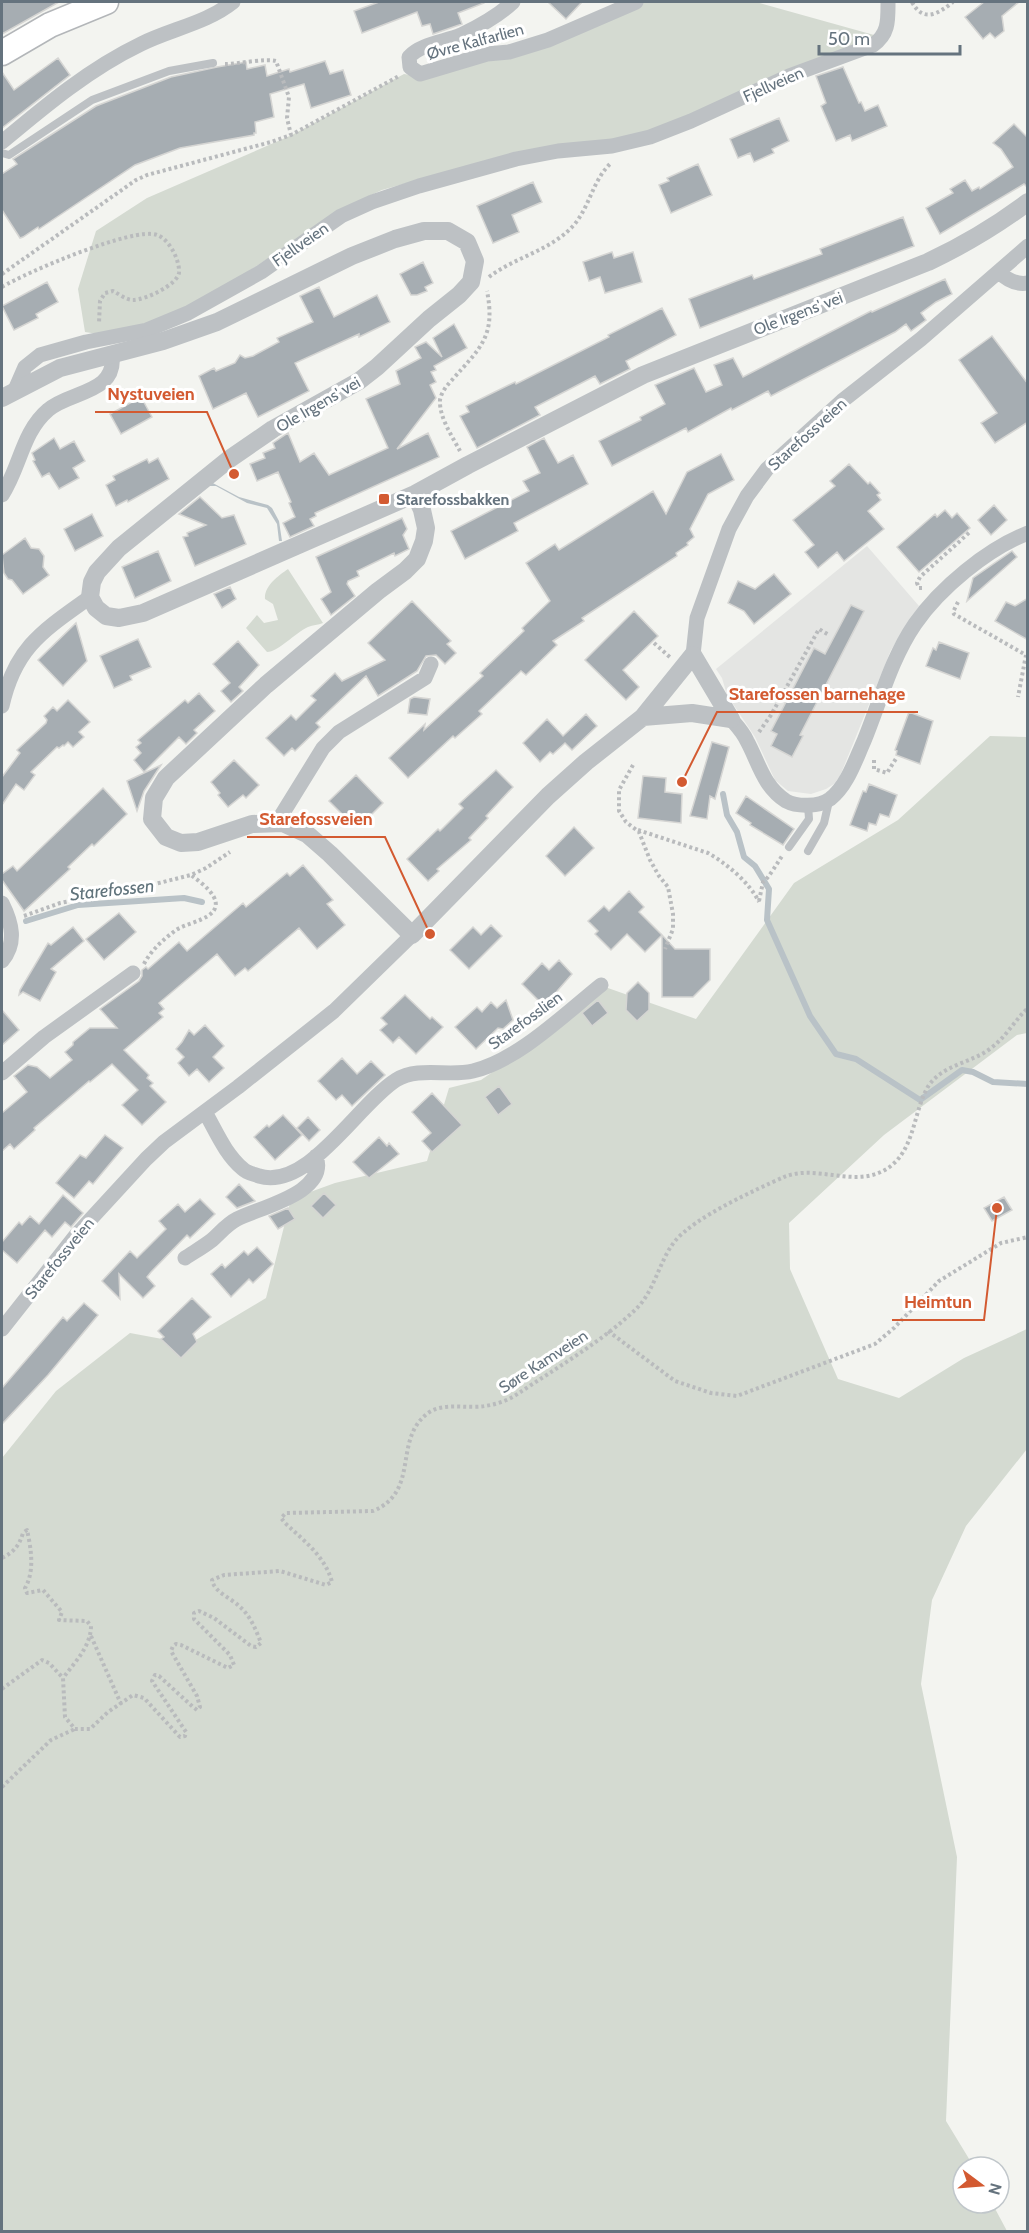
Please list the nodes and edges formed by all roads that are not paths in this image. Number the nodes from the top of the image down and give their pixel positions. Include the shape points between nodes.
1 (106, 2) edge
2 (233, 2) edge
3 (513, 2) edge
4 (636, 2) edge
5 (888, 2) edge
6 (2, 53) edge
7 (213, 63) dead end
8 (2, 142) edge
9 (2, 153) edge
10 (1028, 202) edge
11 (1028, 246) edge
12 (999, 272) junction
13 (1028, 283) edge
14 (112, 355) junction
15 (8, 394) edge
16 (415, 494) junction
17 (2, 495) edge
18 (1028, 533) edge
19 (90, 597) junction
20 (693, 655) junction
21 (431, 664) dead end
22 (2, 706) edge
23 (644, 717) junction
24 (731, 719) junction
25 (828, 801) junction
26 (808, 805) junction
27 (276, 824) junction
28 (789, 847) road end
29 (808, 851) dead end
30 (4, 907) edge
31 (412, 935) junction
32 (2, 961) edge
33 (134, 973) dead end
34 (601, 985) dead end
35 (2, 1073) edge
36 (206, 1112) junction
37 (316, 1156) junction
38 (185, 1258) dead end
39 (2, 1329) edge

1 - 6 main road via 50,25
2 - 8 street via 96,68
3 - 4 street, Øvre Kalfarlien via 480,25 414,51 409,57 410,67 420,74 487,54 509,52 583,27
5 - 15 street, Fjellveien via 886,33 873,45 789,76 691,121 627,143 516,159 372,202 341,216 261,272 188,313 147,330 40,355 25,367
7 - 9 lane via 169,71 92,100 9,155
10 - 16 street, Ole Irgens' vei via 982,234 928,262 670,363
11 - 12 street, Starefossveien
12 - 13 street via 1010,281
12 - 20 street, Starefossveien via 842,401 767,469 729,529 697,618
14 - 15 street, Ole Irgens' vei via 60,368
14 - 17 street via 113,366 99,385 58,402 39,419 29,432
14 - 19 street, Ole Irgens' vei via 217,322 395,238 424,231 448,231 467,242 475,261 471,282 459,296 377,367 343,392 273,429 119,548 97,572
16 - 19 street, Ole Irgens' vei via 143,613 119,618 106,616
16 - 27 street via 426,528 417,559 266,685 166,778 154,798 152,819 166,837 181,843 198,842 252,824
18 - 25 street via 1005,542 957,578 916,624 897,656 851,771
19 - 22 street via 28,646 10,676
20 - 23 street, Starefossveien
20 - 24 street
21 - 27 street via 425,678 339,732 322,748
23 - 24 street via 692,713
23 - 31 street, Starefossveien via 548,796
24 - 26 street via 742,732 766,784 796,805
25 - 26 street
25 - 29 lane via 824,823
26 - 28 lane via 809,819
27 - 31 street via 283,823 307,834
30 - 32 street via 12,926 12,942
31 - 36 street, Starefossveien via 334,1011
33 - 35 street via 44,1037
34 - 37 street, Starefosslien via 522,1047 491,1065 456,1073 423,1072 397,1080
36 - 37 street, Starefosslien via 230,1156 245,1171 265,1178 284,1176
36 - 39 street, Starefossveien via 164,1142 125,1180 64,1249
37 - 38 street via 318,1173 306,1187 237,1219

